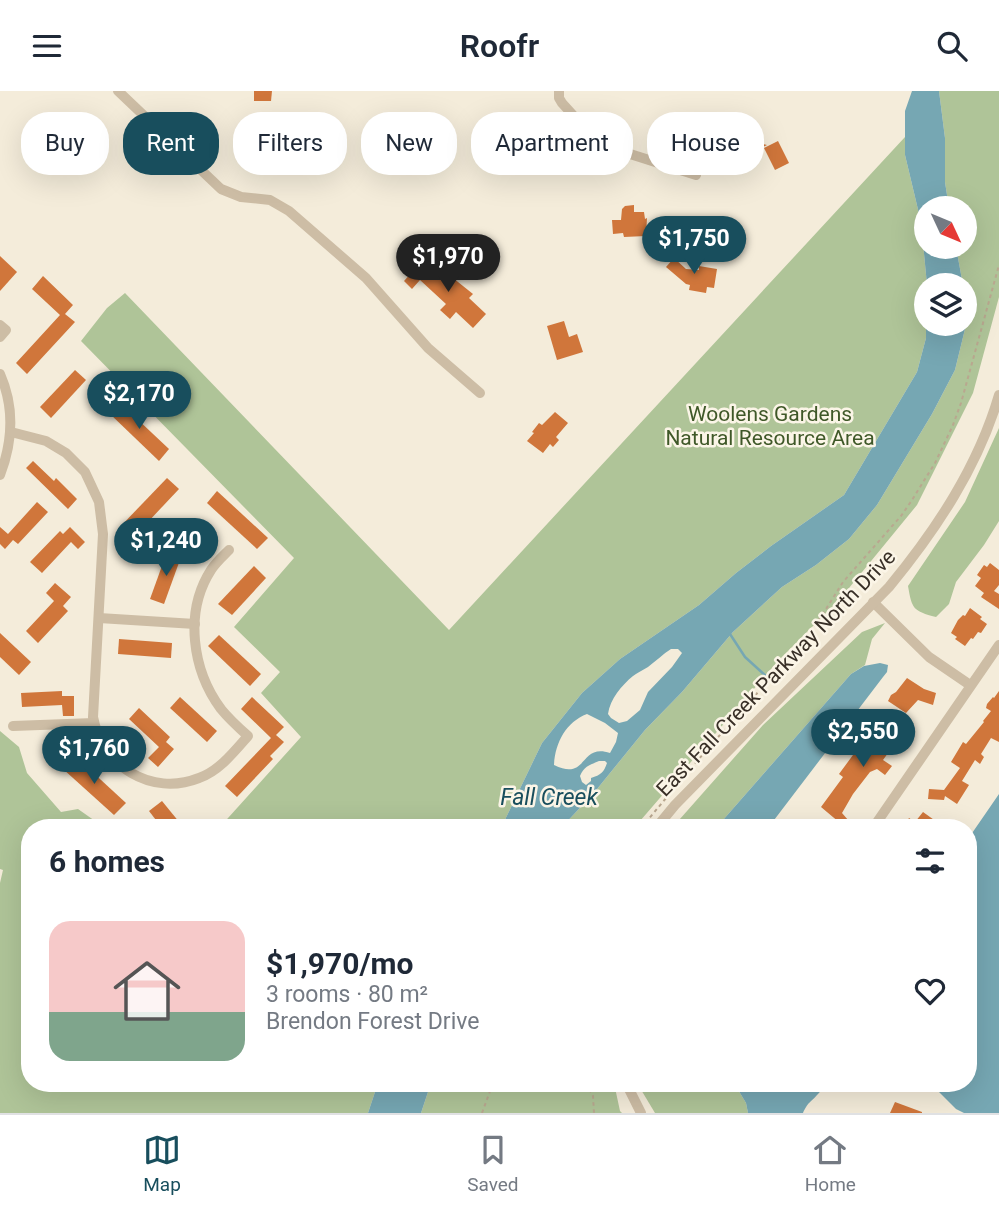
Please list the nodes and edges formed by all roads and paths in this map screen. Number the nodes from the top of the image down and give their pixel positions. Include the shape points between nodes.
1 (118, 91) edge
2 (559, 91) edge
3 (647, 159) edge
4 (999, 265) edge
5 (0, 324) edge
6 (0, 337) edge
7 (0, 374) edge
8 (480, 393) dead end
9 (999, 395) edge
10 (11, 432) junction
11 (0, 475) edge
12 (229, 549) dead end
13 (873, 602) junction
14 (99, 618) junction
15 (195, 624) junction
16 (999, 645) edge
17 (970, 685) junction
18 (94, 723) junction
19 (13, 726) dead end
20 (649, 819) edge
21 (663, 819) edge
22 (879, 819) edge
23 (490, 1092) edge
24 (591, 1092) edge
25 (630, 1092) edge
26 (482, 1113) edge
27 (594, 1113) edge
28 (641, 1113) edge

1 - 8 street via 221,188 241,197 274,202 289,211 366,278 428,348
2 - 3 street via 562,103 602,144
4 - 20 path via 957,414 912,500 776,672
5 - 6 street via 6,331
7 - 10 street via 9,399
9 - 13 street, East Fall Creek Parkway North Drive via 979,449 952,501 913,558
10 - 11 street
10 - 14 street via 58,447 82,469 94,488 103,524
12 - 15 street via 202,588
13 - 17 street via 933,660
13 - 21 street, East Fall Creek Parkway North Drive
14 - 15 street
14 - 18 street
15 - 18 street via 197,657 208,688 248,736 226,760 208,774 186,782 164,784 137,777 118,764
16 - 17 street
17 - 22 street
18 - 19 street
23 - 26 path
24 - 27 path
25 - 28 street

